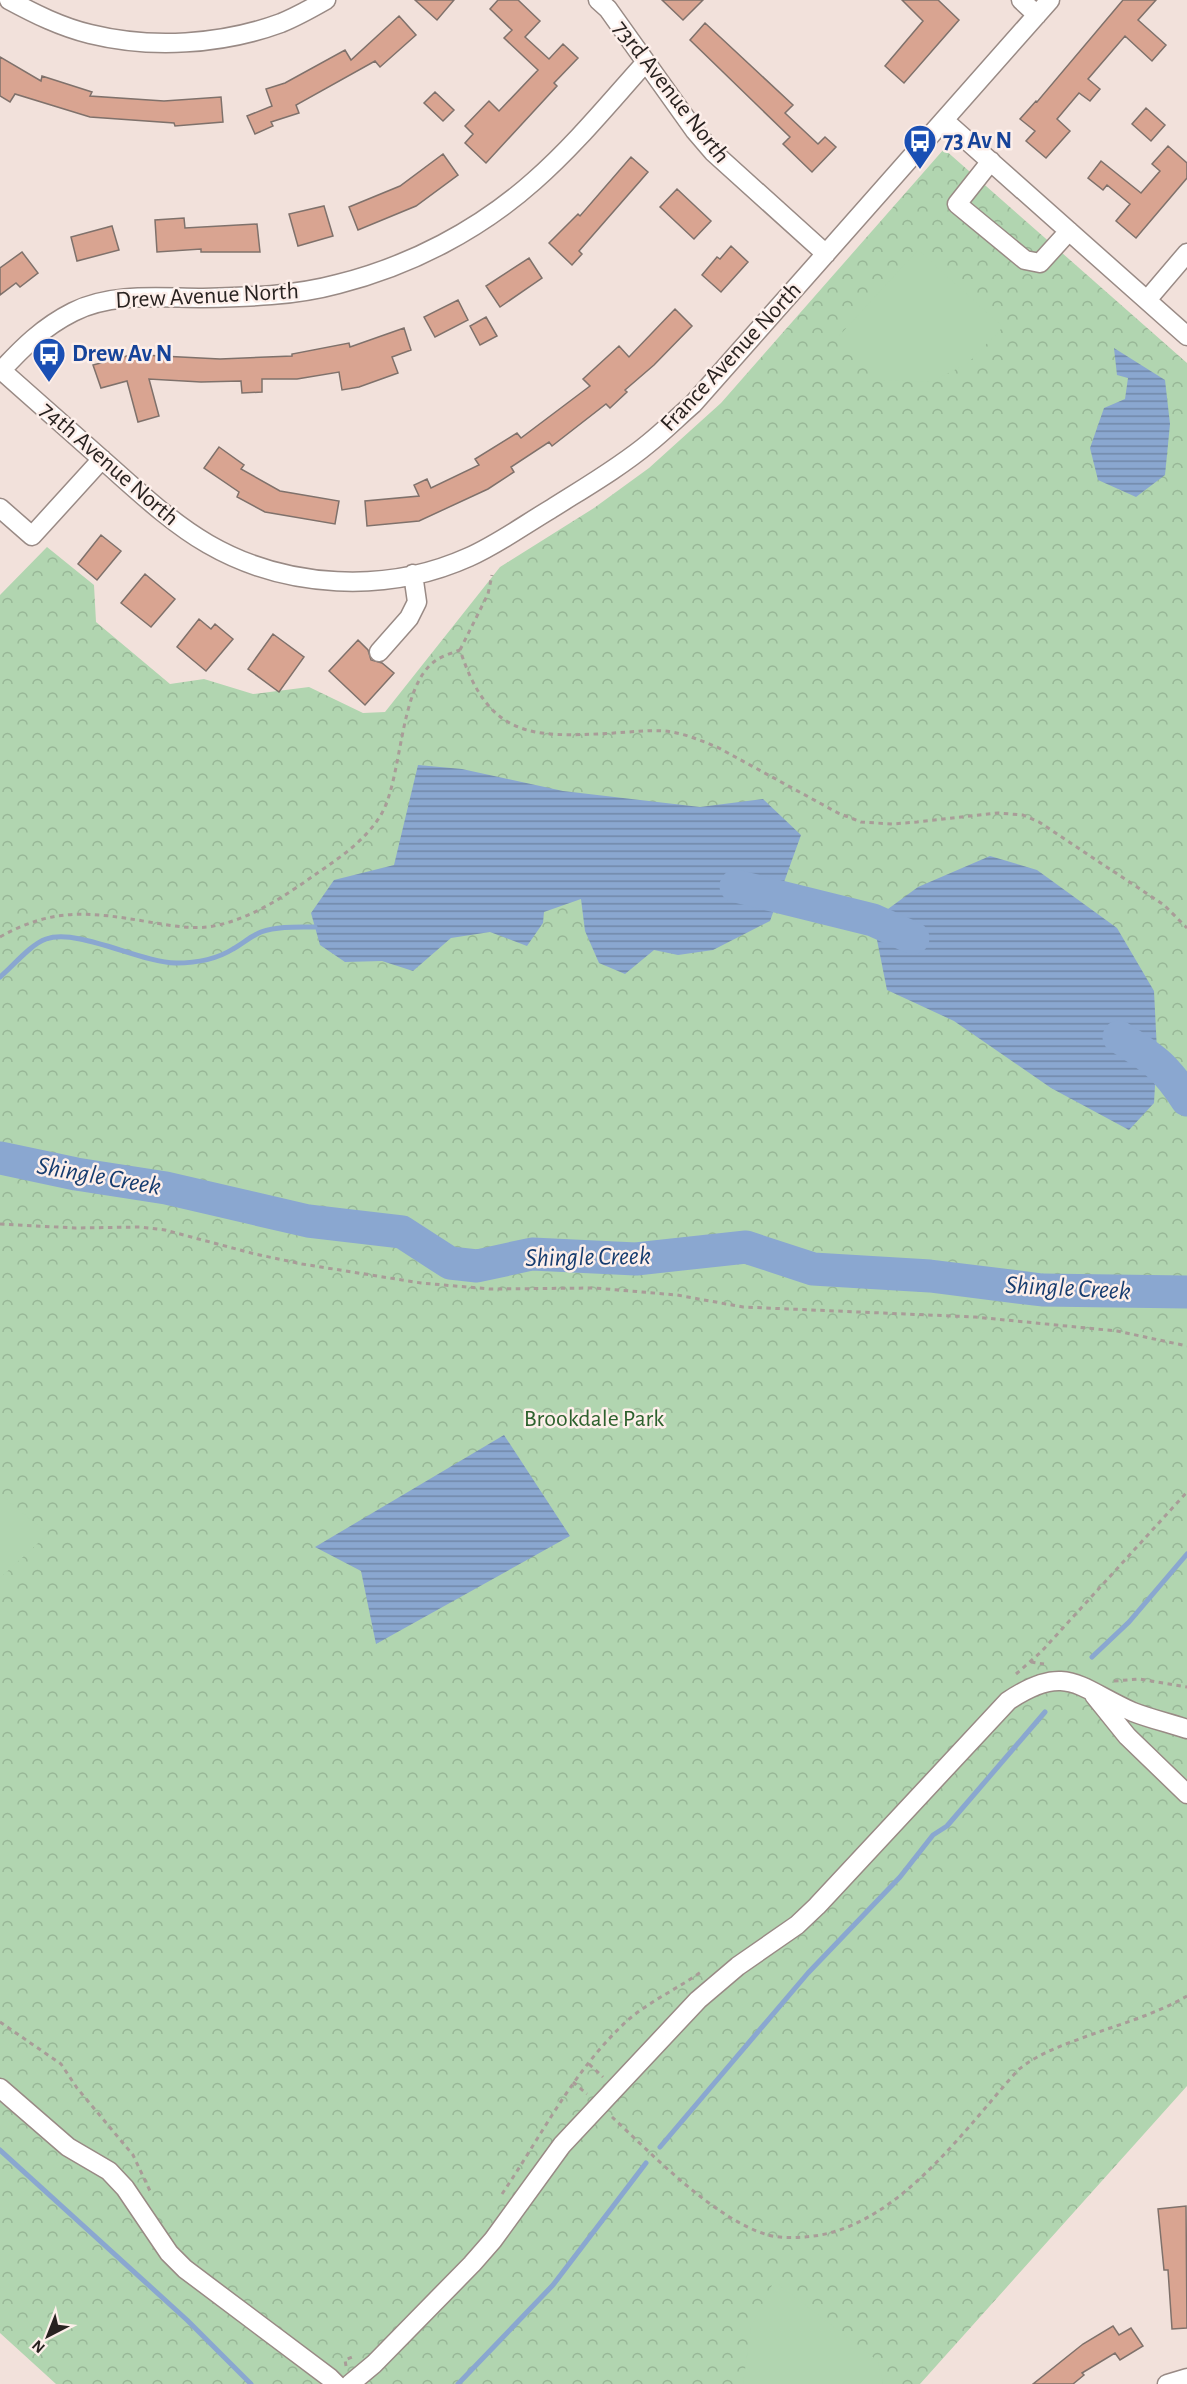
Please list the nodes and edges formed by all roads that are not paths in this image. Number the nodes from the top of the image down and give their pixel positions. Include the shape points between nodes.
1 (9, 0) edge
2 (326, 0) edge
3 (598, 0) edge
4 (1021, 0) edge
5 (1050, 0) edge
6 (1037, 15) junction
7 (646, 62) junction
8 (945, 121) junction
9 (991, 161) junction
10 (1069, 231) junction
11 (1187, 253) edge
12 (826, 254) junction
13 (1147, 300) junction
14 (1187, 336) edge
15 (1, 371) edge
16 (102, 459) junction
17 (0, 508) edge
18 (222, 552) joint
19 (413, 574) junction
20 (379, 652) dead end
21 (1089, 1689) junction
22 (1164, 1723) junction
23 (1187, 1729) edge
24 (1148, 1757) junction
25 (1187, 1794) edge
26 (0, 2088) edge
27 (1187, 2378) edge
28 (336, 2384) edge
29 (350, 2384) edge
30 (1167, 2384) edge

1 - 2 street via 42,18 89,34 187,43 235,36 282,23
3 - 7 street, 73rd Avenue North
4 - 6 street
5 - 6 street, France Avenue North
6 - 8 street, France Avenue North
7 - 12 street, 73rd Avenue North via 713,152
7 - 15 street, Drew Avenue North via 534,182 490,216 442,245 390,268 282,295 105,301 48,326 31,338
8 - 9 street
8 - 12 street, France Avenue North
9 - 10 street
9 - 10 street via 957,204 1025,260 1040,263
10 - 13 street
11 - 13 street
12 - 19 street, France Avenue North via 714,381 649,443 489,547 449,565
13 - 14 street
15 - 16 street, 74th Avenue North
16 - 17 street via 32,536
16 - 18 street, 74th Avenue North via 184,529
18 - 19 street, France Avenue North via 262,568 310,579 356,581
19 - 20 street via 417,602 409,618
21 - 22 street
21 - 24 street
21 - 29 street via 1065,1681 1042,1682 1001,1707 818,1906 718,1982 685,2013 562,2145 472,2264
22 - 23 street
22 - 24 street via 1148,1735
24 - 25 street
26 - 28 street via 68,2147 109,2171 185,2269
27 - 30 street

